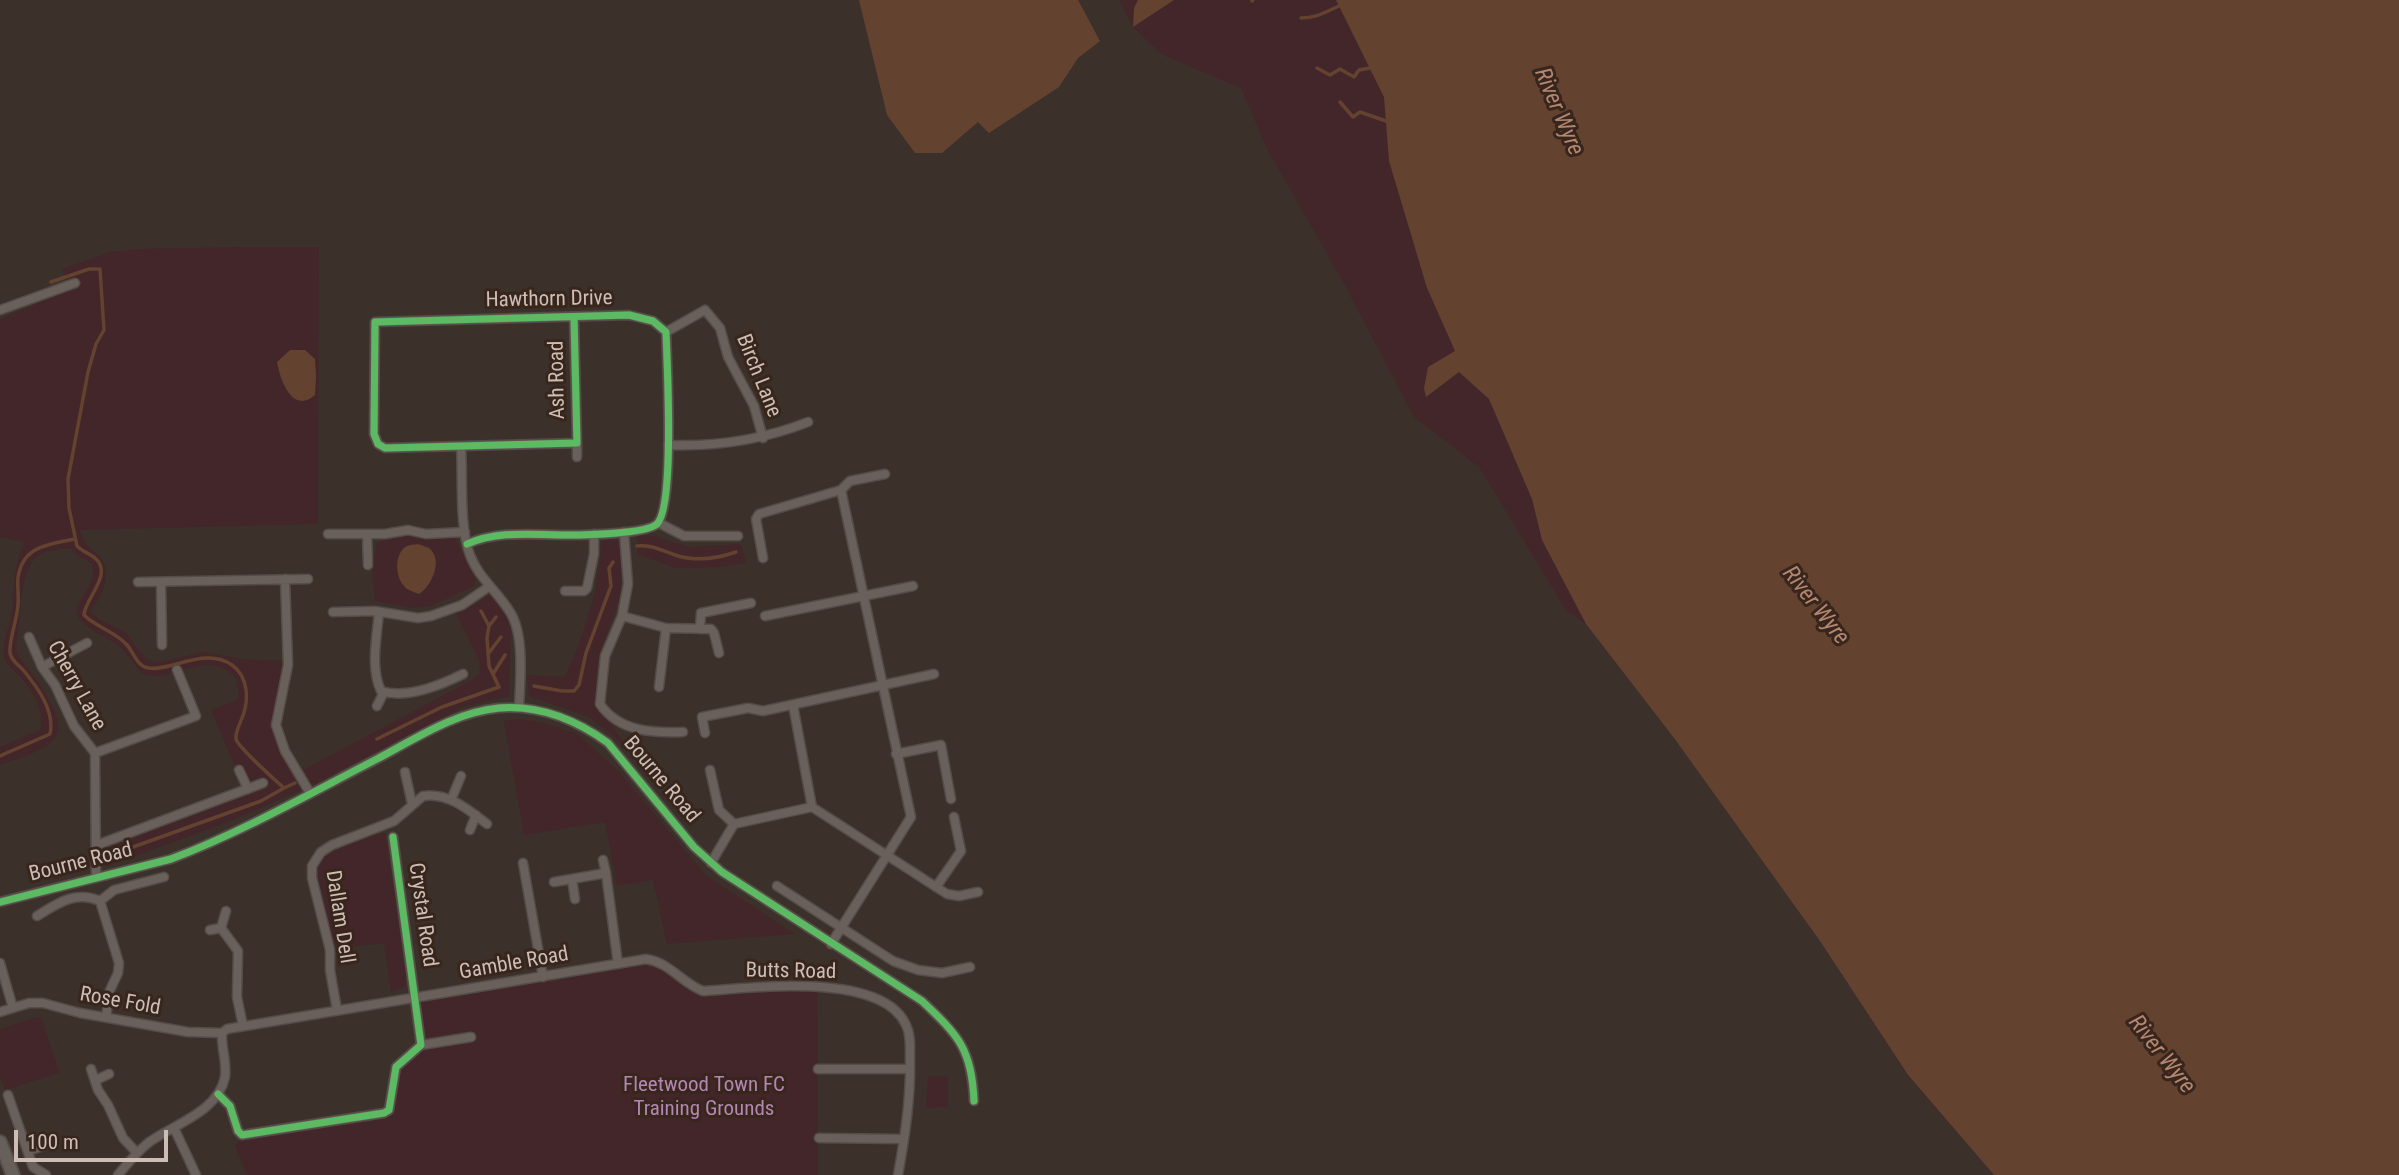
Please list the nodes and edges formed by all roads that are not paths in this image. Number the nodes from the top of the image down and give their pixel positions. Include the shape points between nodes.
1 (75, 283) dead end
2 (0, 310) edge
3 (574, 317) junction
4 (666, 332) junction
5 (808, 422) dead end
6 (762, 438) junction
7 (577, 443) junction
8 (668, 445) junction
9 (461, 447) junction
10 (577, 457) dead end
11 (885, 474) dead end
12 (841, 490) junction
13 (659, 523) junction
14 (465, 532) junction
15 (624, 532) junction
16 (328, 534) dead end
17 (367, 534) junction
18 (594, 534) junction
19 (738, 536) dead end
20 (467, 544) junction
21 (763, 558) dead end
22 (368, 565) dead end
23 (285, 579) junction
24 (307, 579) dead end
25 (138, 582) dead end
26 (161, 582) junction
27 (490, 586) junction
28 (913, 586) dead end
29 (565, 591) dead end
30 (863, 598) junction
31 (751, 603) dead end
32 (333, 612) dead end
33 (379, 612) junction
34 (622, 616) junction
35 (765, 616) dead end
36 (666, 628) junction
37 (700, 629) junction
38 (29, 637) dead end
39 (87, 643) dead end
40 (163, 645) dead end
41 (719, 653) dead end
42 (42, 667) junction
43 (177, 670) dead end
44 (463, 674) dead end
45 (934, 674) dead end
46 (882, 686) junction
47 (659, 687) dead end
48 (384, 692) junction
49 (793, 705) junction
50 (377, 706) dead end
51 (519, 708) junction
52 (683, 732) dead end
53 (705, 733) dead end
54 (95, 753) junction
55 (896, 754) junction
56 (239, 770) dead end
57 (710, 771) dead end
58 (405, 772) dead end
59 (461, 776) dead end
60 (263, 783) dead end
61 (248, 789) junction
62 (310, 793) junction
63 (951, 799) dead end
64 (451, 800) junction
65 (412, 804) junction
66 (812, 807) junction
67 (476, 816) junction
68 (954, 817) dead end
69 (487, 824) dead end
70 (734, 824) junction
71 (470, 830) dead end
72 (393, 837) dead end
73 (97, 845) junction
74 (888, 854) junction
75 (603, 860) dead end
76 (523, 863) dead end
77 (711, 863) junction
78 (606, 873) junction
79 (164, 877) dead end
80 (96, 878) junction
81 (572, 879) junction
82 (554, 882) dead end
83 (777, 886) dead end
84 (936, 887) junction
85 (978, 892) dead end
86 (575, 900) dead end
87 (100, 901) junction
88 (0, 902) edge
89 (226, 911) dead end
90 (37, 916) dead end
91 (221, 928) junction
92 (842, 928) junction
93 (210, 930) dead end
94 (831, 944) junction
95 (0, 963) edge
96 (618, 964) junction
97 (970, 967) dead end
98 (543, 977) junction
99 (721, 989) joint
100 (414, 998) junction
101 (13, 1008) junction
102 (337, 1010) junction
103 (0, 1012) edge
104 (106, 1017) junction
105 (243, 1026) junction
106 (222, 1033) junction
107 (471, 1037) dead end
108 (421, 1045) junction
109 (91, 1069) dead end
110 (818, 1069) dead end
111 (910, 1069) junction
112 (109, 1074) dead end
113 (96, 1080) junction
114 (218, 1094) junction
115 (8, 1095) dead end
116 (974, 1101) dead end
117 (174, 1128) junction
118 (819, 1138) dead end
119 (904, 1139) junction
120 (0, 1142) edge
121 (43, 1146) dead end
122 (28, 1151) junction
123 (137, 1153) junction
124 (13, 1175) edge
125 (46, 1175) edge
126 (118, 1175) edge
127 (196, 1175) edge
128 (898, 1175) edge

1 - 2 street
3 - 4 street, Hawthorn Drive via 636,316 653,321
3 - 7 street, Ash Road
3 - 9 street, Hawthorn Drive via 375,321 376,440 385,449
4 - 6 street, Birch Lane via 705,306 720,328 728,357 754,406
4 - 8 street
5 - 6 street, Birch Lane
6 - 8 street, Birch Lane via 719,445
7 - 9 street, Ash Road
7 - 10 street, Ash Road
8 - 13 street
9 - 14 street
11 - 12 street via 850,481
12 - 21 street via 759,514
12 - 30 street
13 - 15 street
13 - 19 street via 684,536
14 - 17 street
14 - 20 street
15 - 18 street
15 - 34 street via 628,584
16 - 17 street
17 - 22 street
18 - 20 street via 504,534
18 - 29 street via 587,588
20 - 27 street
23 - 24 street
23 - 26 street
23 - 62 street via 288,665 276,724 282,747
25 - 26 street
26 - 40 street
27 - 33 street via 462,605 431,616
27 - 51 street via 512,614 518,631
28 - 30 street
30 - 35 street
30 - 46 street
31 - 37 street via 701,613
32 - 33 street
33 - 48 street via 376,670
34 - 36 street
34 - 52 street via 605,656 600,704 618,722 636,729
36 - 37 street
36 - 47 street
37 - 41 street via 713,631
38 - 42 street, Cherry Lane
39 - 42 street
42 - 54 street, Cherry Lane via 74,726
43 - 54 street via 200,714
44 - 48 street via 438,686
45 - 46 street
46 - 49 street
46 - 55 street
48 - 50 street
49 - 53 street via 702,717
49 - 66 street
51 - 62 street, Bourne Road via 459,718
51 - 77 street, Bourne Road via 566,718 608,743
54 - 73 street, Cherry Lane
55 - 63 street via 941,745
55 - 74 street via 911,817
56 - 61 street
57 - 70 street via 719,810
58 - 65 street
59 - 64 street
60 - 61 street
61 - 73 street
62 - 80 street, Bourne Road via 198,849
64 - 65 street, Dallam Dell via 430,795
64 - 67 street
65 - 102 street, Dallam Dell via 394,821 331,845 312,866
66 - 70 street
66 - 74 street
67 - 69 street
67 - 71 street
68 - 84 street via 961,851
70 - 77 street
72 - 100 street, Crystal Road
73 - 80 street, Cherry Lane
74 - 84 street
74 - 92 street
75 - 78 street
76 - 98 street
77 - 94 street, Bourne Road
78 - 81 street
78 - 96 street
79 - 87 street via 114,890
80 - 88 street, Bourne Road
81 - 82 street
81 - 86 street
83 - 92 street
84 - 85 street via 959,896
87 - 90 street via 74,897
87 - 104 street via 118,963
89 - 91 street
91 - 93 street
91 - 105 street via 238,951 237,997
92 - 94 street
92 - 97 street via 893,961 918,970 942,973
94 - 116 street, Bourne Road via 922,1001 948,1026 969,1059
95 - 101 street
96 - 98 street, Gamble Road
96 - 99 street, Gamble Road via 656,960 693,987
98 - 100 street, Gamble Road
99 - 111 street, Butts Road via 817,987 863,994 882,1002 906,1024
100 - 102 street, Gamble Road
100 - 108 street, Crystal Road
101 - 103 street, Rose Fold
101 - 104 street, Rose Fold via 43,1003
102 - 105 street, Gamble Road
104 - 106 street, Rose Fold via 188,1032
105 - 106 street, Gamble Road
106 - 114 street via 225,1069
107 - 108 street
108 - 114 street via 396,1068 391,1104 384,1113 242,1135 230,1106
109 - 113 street
110 - 111 street
111 - 119 street, Butts Road
112 - 113 street
113 - 123 street via 123,1139
114 - 117 street
115 - 122 street
117 - 123 street
117 - 127 street
118 - 119 street
119 - 128 street, Butts Road
120 - 124 main road
121 - 122 street
122 - 125 street via 33,1167
123 - 126 street

